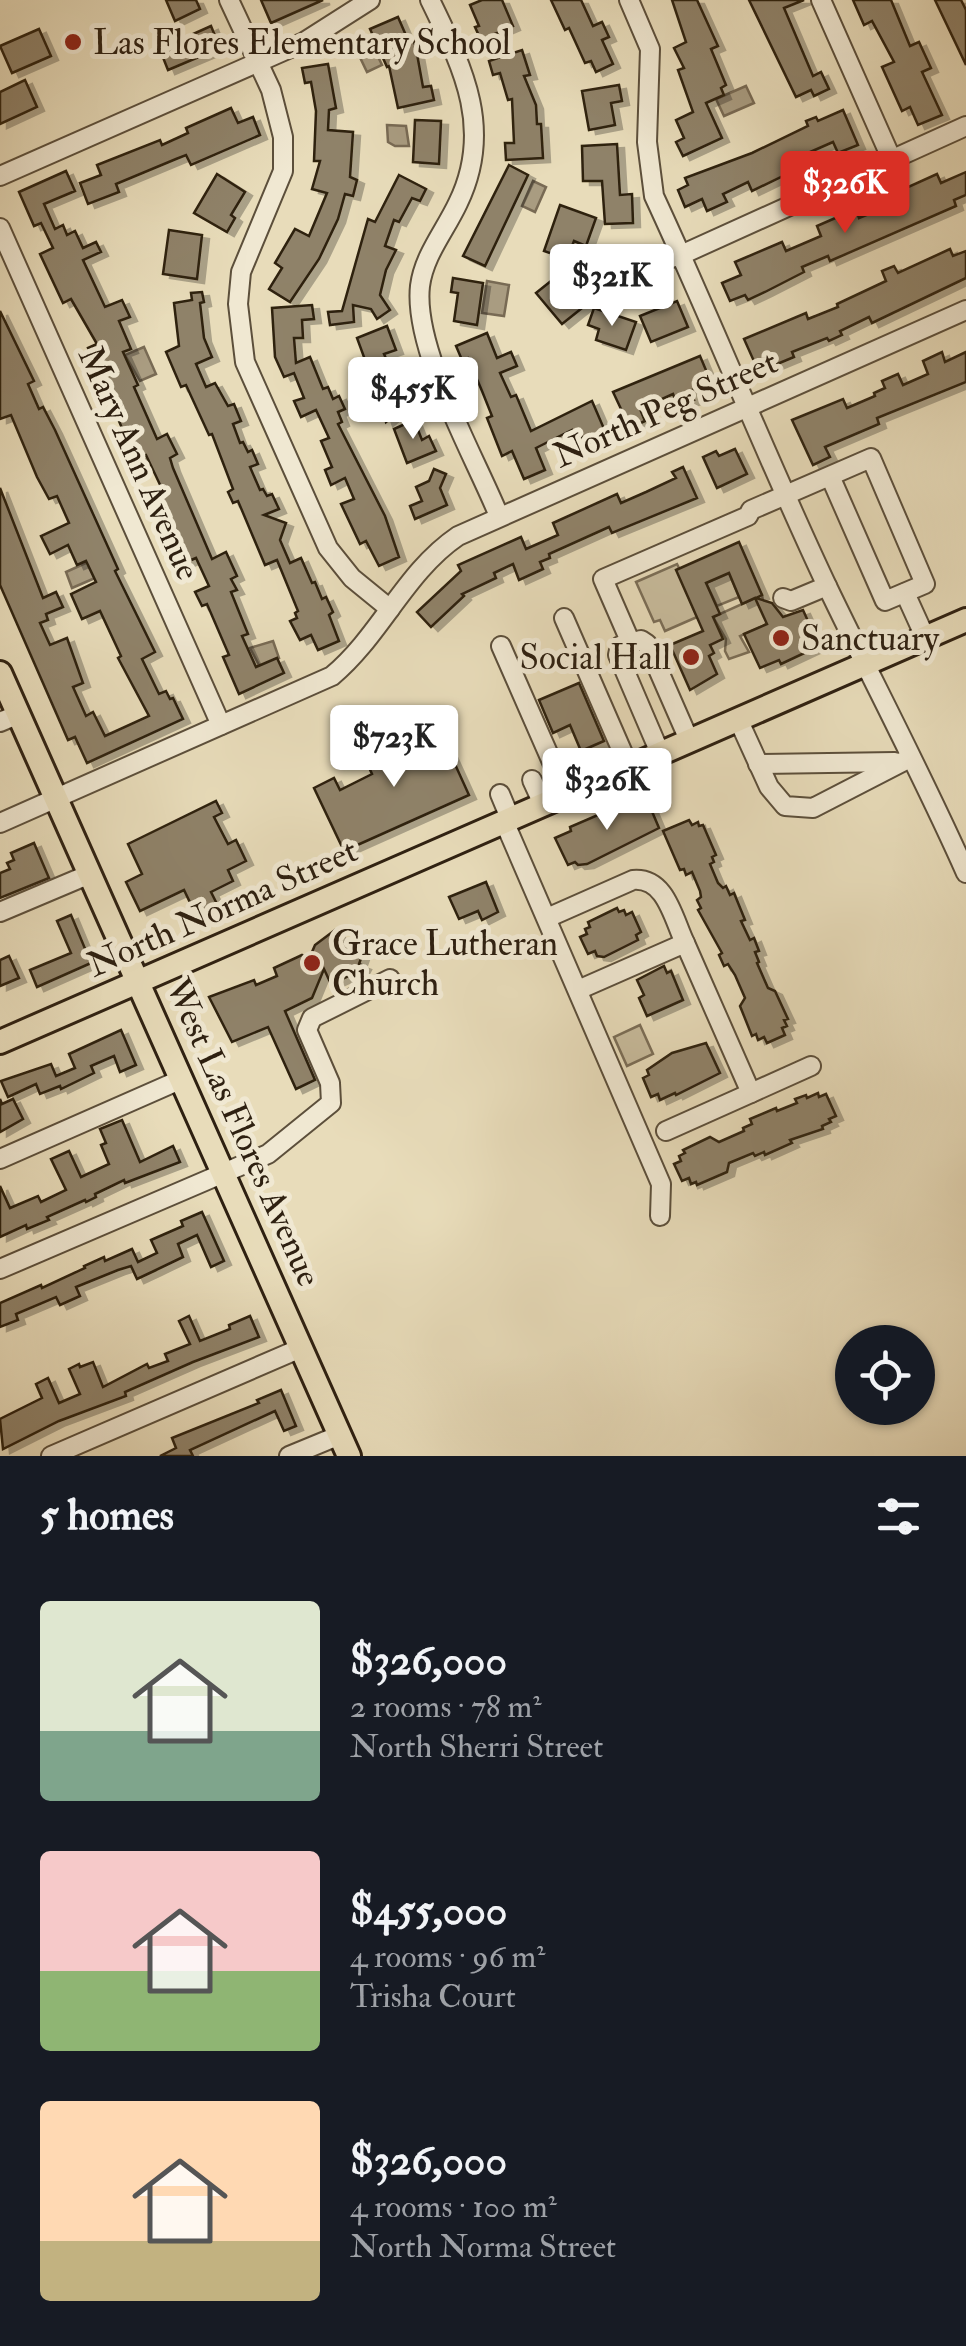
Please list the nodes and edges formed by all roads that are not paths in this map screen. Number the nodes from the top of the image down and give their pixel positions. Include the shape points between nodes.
1 (230, 0) edge
2 (370, 0) edge
3 (430, 0) edge
4 (629, 0) edge
5 (821, 0) edge
6 (257, 64) junction
7 (966, 126) edge
8 (892, 160) junction
9 (0, 176) edge
10 (0, 228) edge
11 (681, 255) junction
12 (618, 276) dead end
13 (966, 310) edge
14 (749, 407) junction
15 (830, 476) junction
16 (787, 494) junction
17 (499, 516) junction
18 (827, 586) junction
19 (905, 592) junction
20 (783, 598) dead end
21 (390, 609) junction
22 (564, 618) dead end
23 (966, 620) edge
24 (925, 638) junction
25 (630, 641) junction
26 (500, 646) dead end
27 (867, 663) junction
28 (0, 673) edge
29 (9, 718) edge
30 (738, 719) junction
31 (220, 724) junction
32 (689, 740) junction
33 (660, 753) junction
34 (906, 760) junction
35 (758, 764) junction
36 (629, 766) junction
37 (532, 780) dead end
38 (500, 794) dead end
39 (566, 794) junction
40 (56, 799) junction
41 (543, 804) junction
42 (507, 820) junction
43 (0, 823) edge
44 (960, 838) edge
45 (966, 873) edge
46 (90, 874) junction
47 (0, 912) edge
48 (547, 918) junction
49 (685, 943) junction
50 (390, 979) dead end
51 (139, 983) junction
52 (578, 990) junction
53 (0, 1042) edge
54 (812, 1066) dead end
55 (182, 1079) junction
56 (752, 1093) junction
57 (666, 1131) dead end
58 (0, 1159) edge
59 (224, 1172) junction
60 (660, 1216) dead end
61 (0, 1269) edge
62 (302, 1348) junction
63 (345, 1445) edge
64 (50, 1456) edge
65 (289, 1456) edge

1 - 6 street
2 - 6 street
3 - 17 street via 469,91 476,148 460,199 429,256 420,314 436,372
4 - 11 street via 650,49 648,161 654,196
5 - 8 street
6 - 9 street
6 - 21 street via 277,106 283,172 241,272 245,362 328,548
7 - 8 street
8 - 11 street
10 - 31 street, Mary Ann Avenue
11 - 12 street
11 - 14 street
13 - 14 street, North Peg Street
14 - 16 street
14 - 17 street, North Peg Street
15 - 16 street
15 - 19 street via 885,601
15 - 19 street via 871,458 925,584
16 - 18 street
16 - 25 street via 603,579
17 - 21 street, North Peg Street via 435,552
18 - 20 street
18 - 27 street
19 - 24 street
21 - 31 street, North Peg Street via 332,676
22 - 36 street
23 - 24 main road, North Norma Street
24 - 27 main road, North Norma Street
25 - 32 street via 647,644
25 - 33 street via 618,655
26 - 39 street
27 - 30 main road, North Norma Street
27 - 34 street
28 - 29 main road, West Las Flores Avenue
29 - 40 main road, West Las Flores Avenue
30 - 32 main road, North Norma Street
30 - 35 street
31 - 40 street, North Peg Street
32 - 33 main road, North Norma Street
33 - 36 main road, North Norma Street
34 - 35 street
34 - 35 street via 804,810 778,800
34 - 44 street
36 - 39 main road, North Norma Street
37 - 41 street
38 - 42 street
39 - 41 main road, North Norma Street
40 - 43 street, North Peg Street
40 - 46 main road, West Las Flores Avenue
41 - 42 main road, North Norma Street
42 - 48 street
42 - 51 main road, North Norma Street
44 - 45 street
46 - 47 street
46 - 51 main road, West Las Flores Avenue
48 - 49 street via 642,879 660,888
48 - 52 street
49 - 52 street
49 - 56 street
50 - 59 street via 312,1018 307,1030 331,1103 268,1154
51 - 53 main road, North Norma Street
51 - 55 main road, West Las Flores Avenue
52 - 60 street via 661,1184
54 - 56 street
55 - 58 street
55 - 59 main road, West Las Flores Avenue
56 - 57 street
59 - 61 street
59 - 62 main road, West Las Flores Avenue
62 - 63 main road, West Las Flores Avenue
62 - 64 street
63 - 65 street

